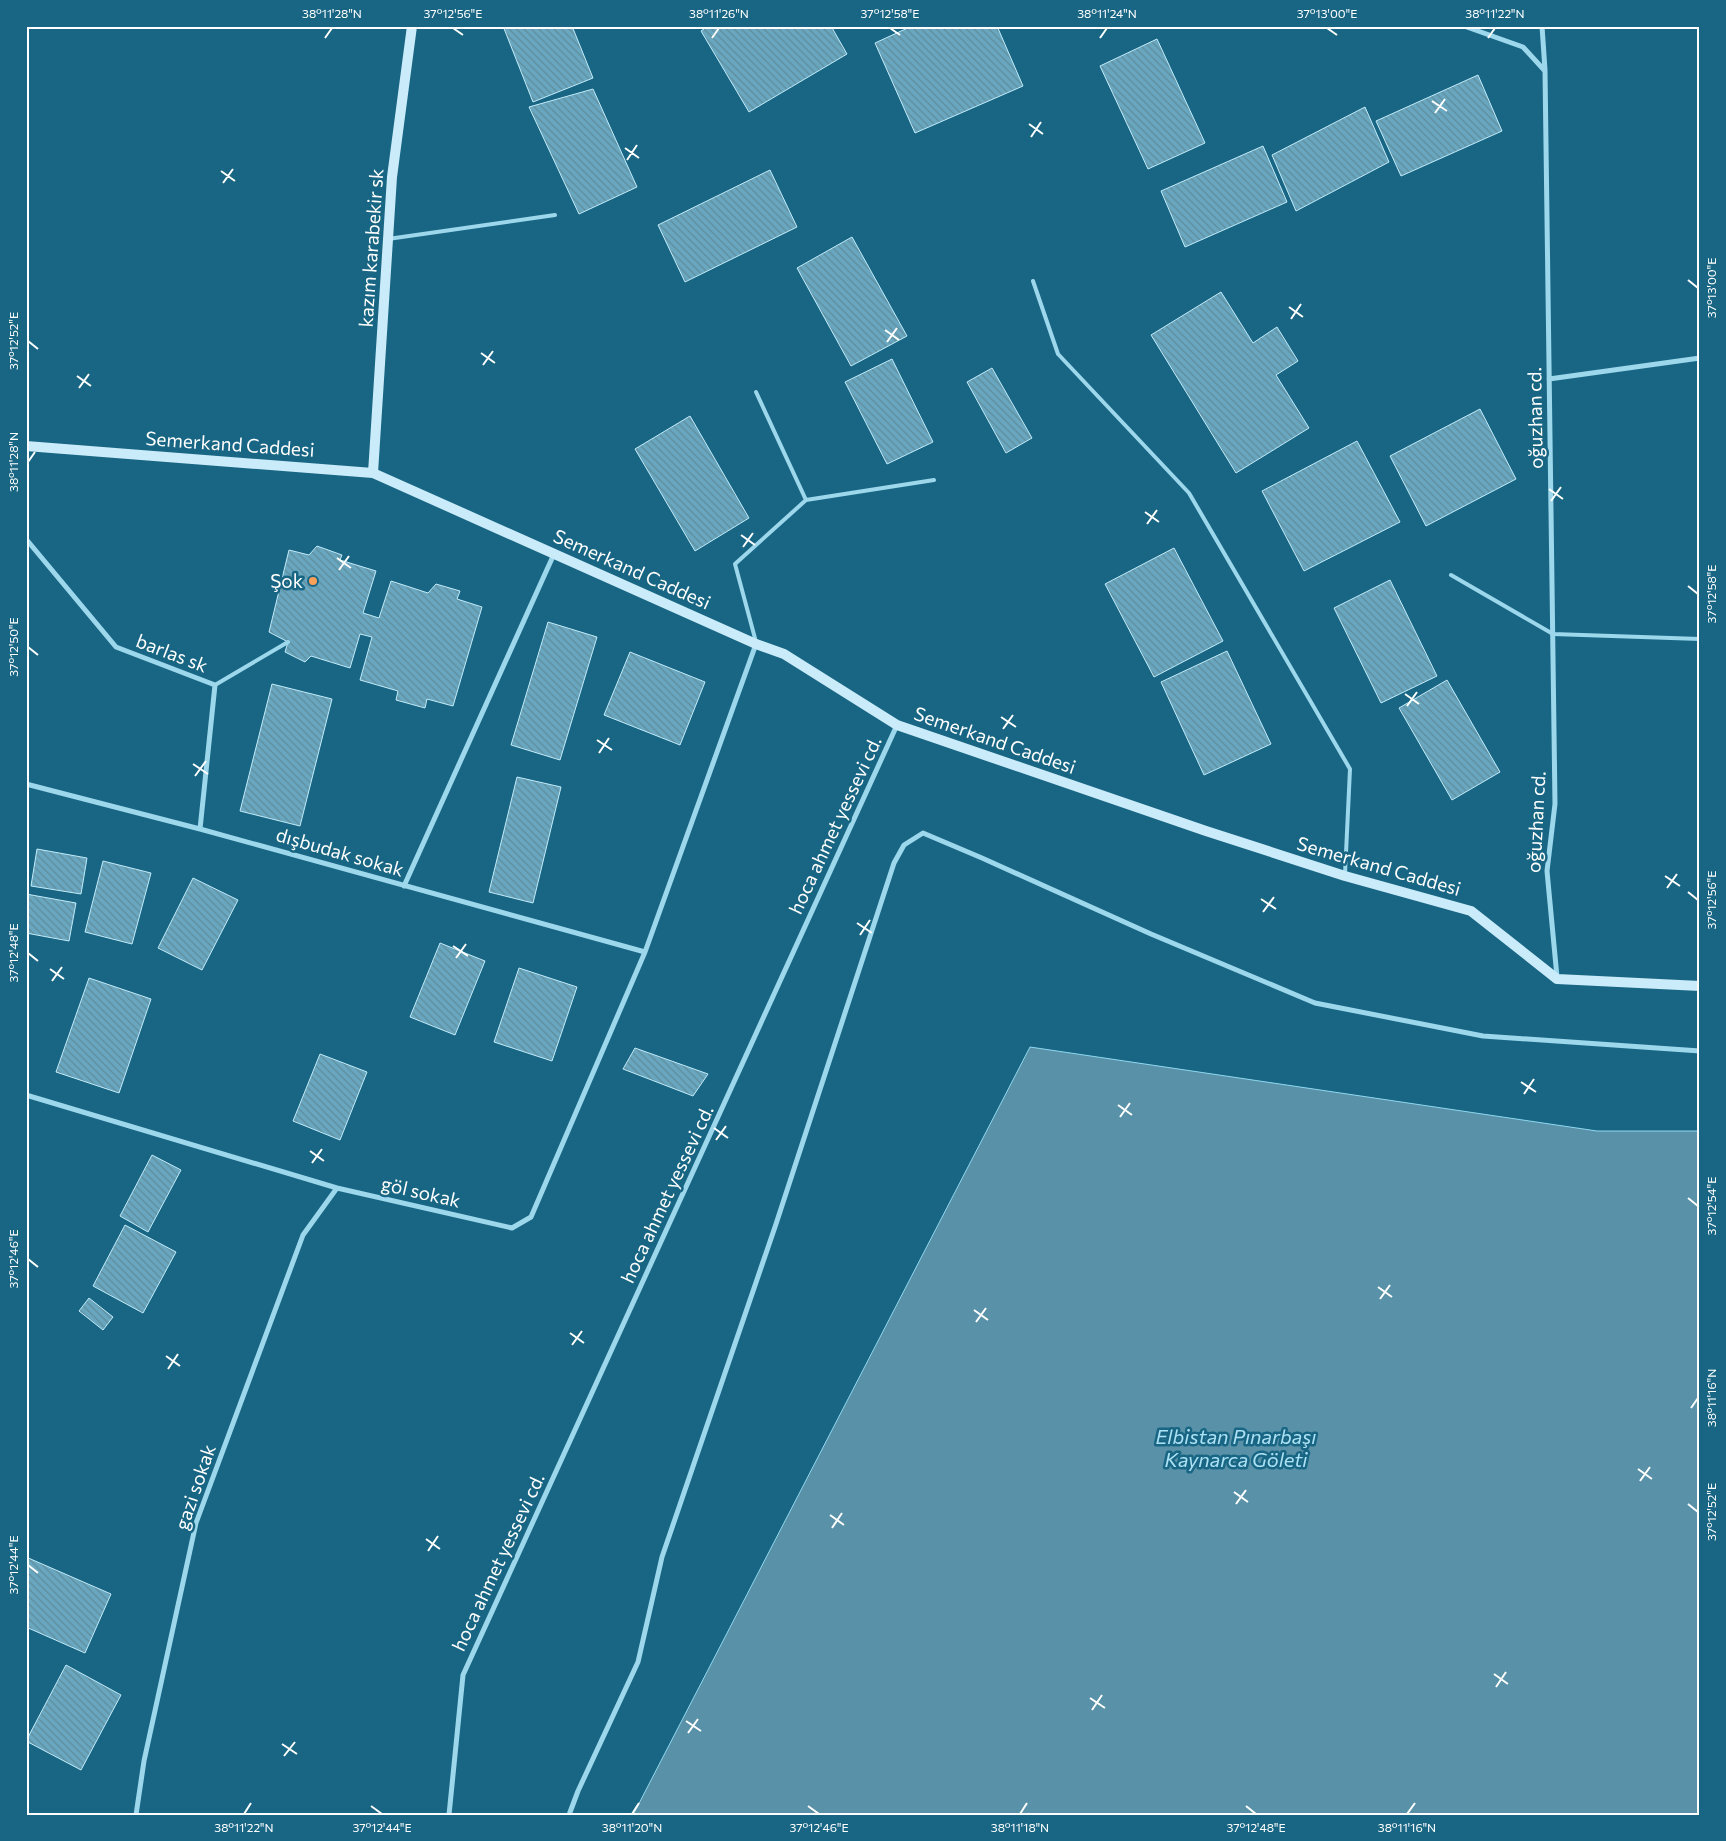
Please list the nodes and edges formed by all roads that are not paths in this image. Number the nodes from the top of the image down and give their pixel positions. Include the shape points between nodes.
1 (412, 26) edge
2 (1464, 26) edge
3 (1542, 26) edge
4 (1545, 70) junction
5 (555, 215) dead end
6 (388, 239) junction
7 (1033, 281) dead end
8 (1700, 358) edge
9 (1549, 379) junction
10 (756, 392) dead end
11 (26, 446) edge
12 (373, 473) junction
13 (934, 480) dead end
14 (806, 500) junction
15 (26, 539) edge
16 (554, 553) junction
17 (1451, 575) dead end
18 (1553, 634) junction
19 (1700, 639) edge
20 (288, 642) dead end
21 (756, 644) junction
22 (214, 685) junction
23 (897, 725) junction
24 (26, 784) edge
25 (200, 829) junction
26 (1345, 876) junction
27 (404, 886) junction
28 (645, 952) junction
29 (1557, 979) junction
30 (1700, 986) edge
31 (1700, 1051) edge
32 (26, 1095) edge
33 (337, 1188) junction
34 (136, 1815) edge
35 (449, 1815) edge
36 (569, 1815) edge

1 - 6 street, kazım karabekir sk via 392,177
2 - 4 street via 1523,47
3 - 4 street, oğuzhan cd.
4 - 9 street, oğuzhan cd.
5 - 6 lane
6 - 12 street, kazım karabekir sk
7 - 26 lane via 1058,354 1189,493 1350,769
8 - 9 street
9 - 18 street, oğuzhan cd.
10 - 14 lane
11 - 12 street, Semerkand Caddesi
12 - 16 street, Semerkand Caddesi
13 - 14 lane
14 - 21 lane via 734,564
15 - 22 street, barlas sk via 116,647
16 - 21 street, Semerkand Caddesi
16 - 27 street
17 - 18 lane
18 - 19 lane
18 - 29 street, oğuzhan cd. via 1555,804 1546,871
20 - 22 lane
21 - 23 street, Semerkand Caddesi via 784,654
21 - 28 street, göl sokak
22 - 25 street, barlas sk
23 - 26 street, Semerkand Caddesi
23 - 35 street, hoca ahmet yessevi cd. via 463,1675
24 - 25 street, dışbudak sokak
25 - 27 street, dışbudak sokak
26 - 29 street, Semerkand Caddesi via 1471,910
27 - 28 street, dışbudak sokak
28 - 33 street, göl sokak via 531,1217 512,1228
29 - 30 street
31 - 36 street via 1483,1036 1315,1003 923,833 904,846 894,863 776,1224 662,1557 638,1662
32 - 33 street, göl sokak
33 - 34 street, gazi sokak via 303,1235 196,1523 144,1761

